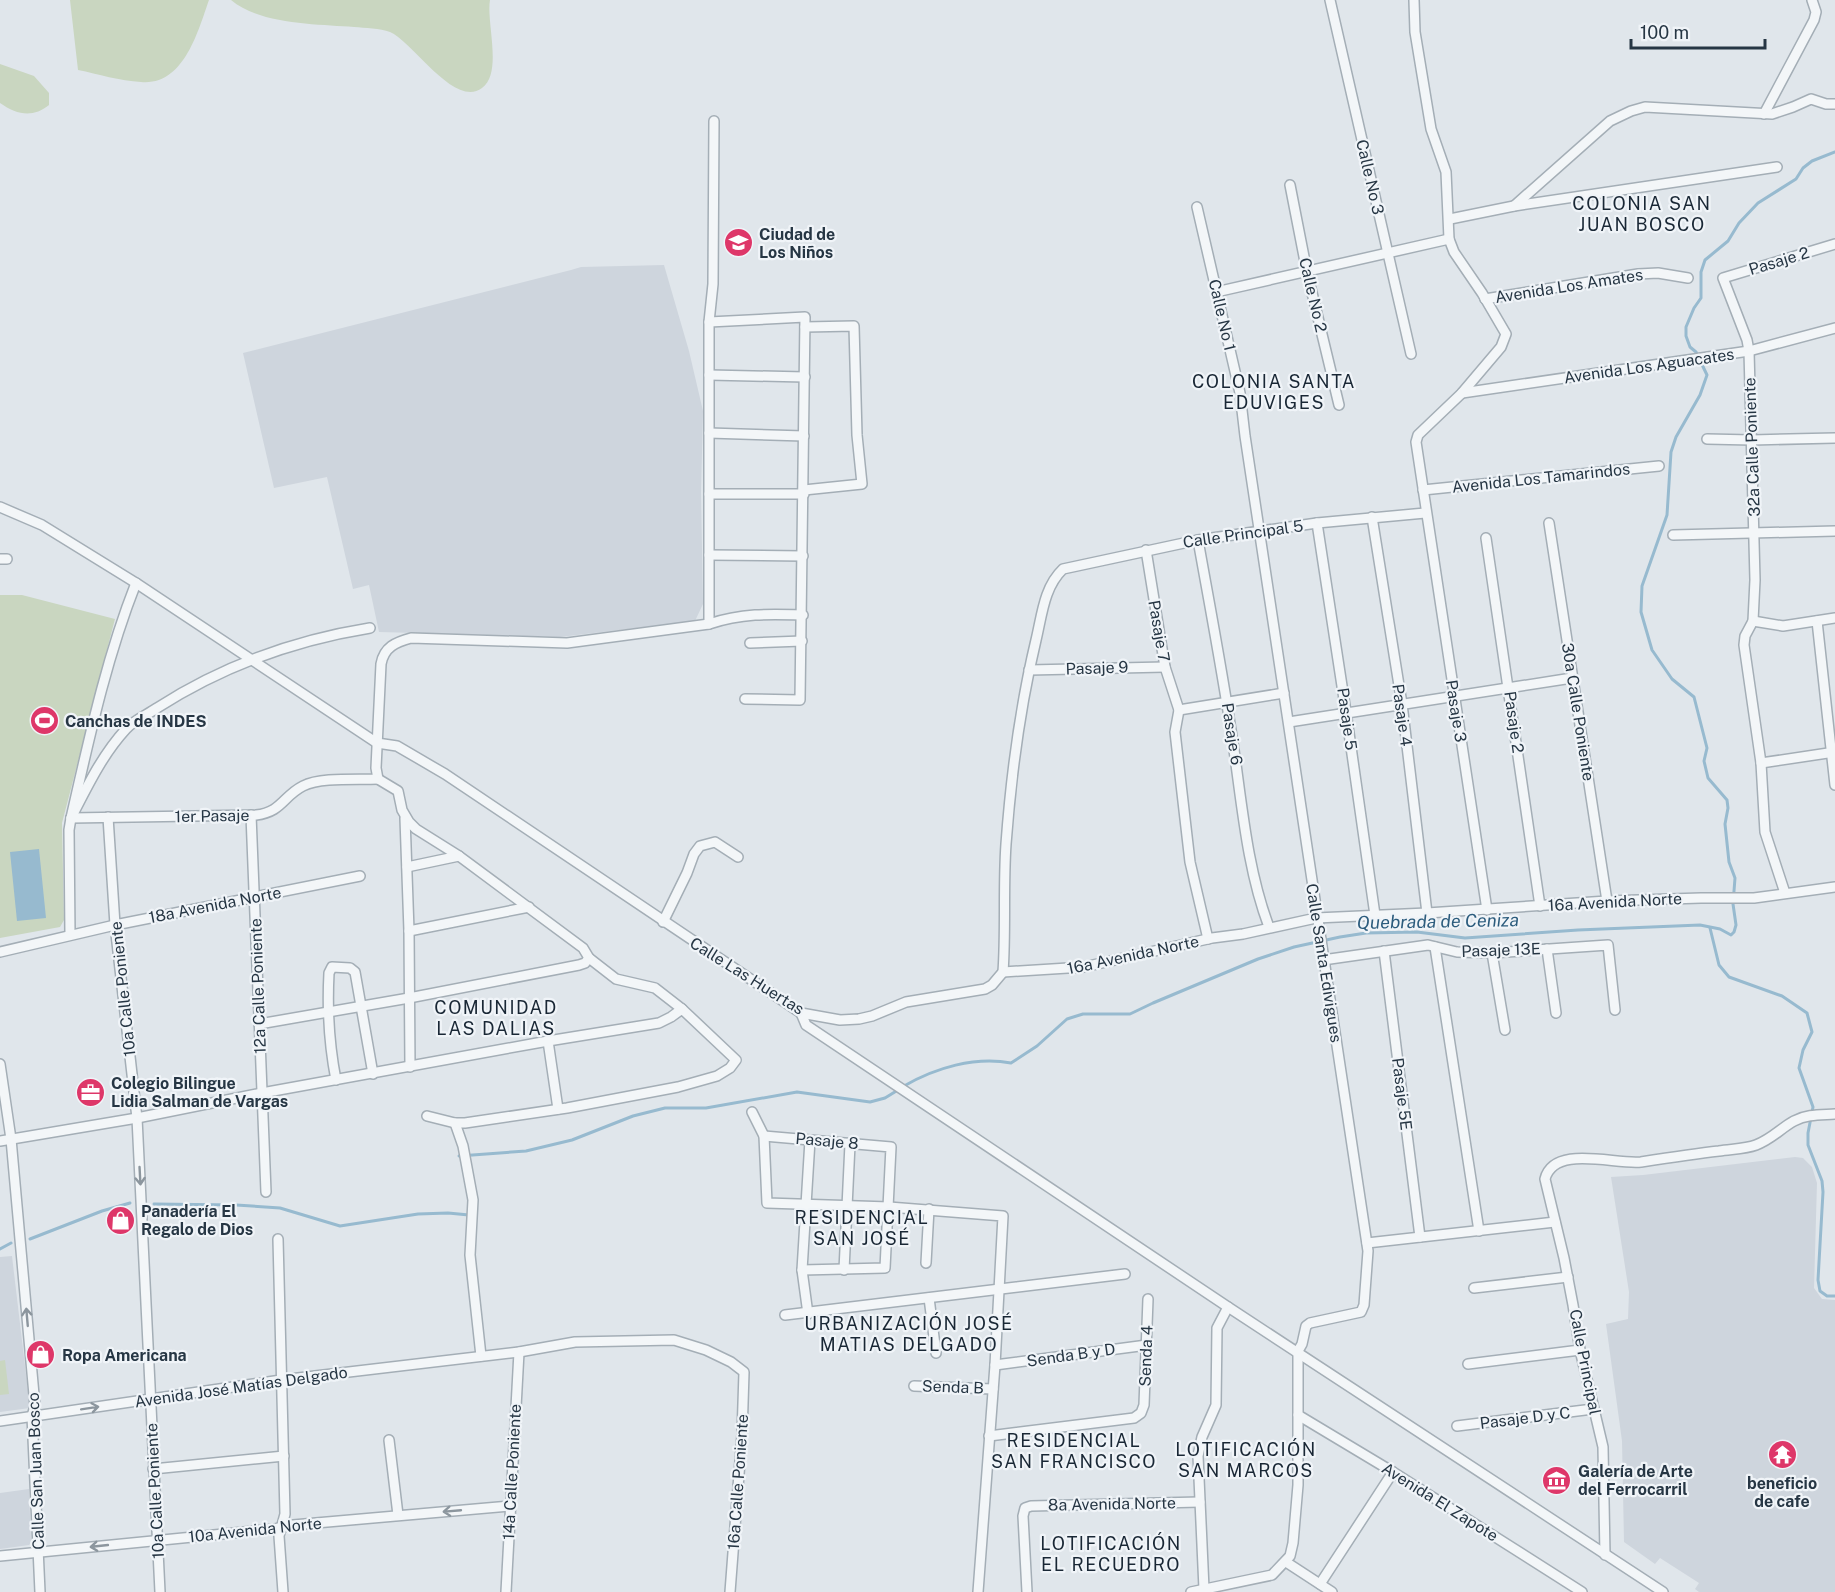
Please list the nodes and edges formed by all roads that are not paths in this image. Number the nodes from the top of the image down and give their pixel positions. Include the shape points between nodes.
1 (1330, 0) edge
2 (1413, 0) edge
3 (1812, 0) edge
4 (1835, 104) edge
5 (1764, 114) junction
6 (714, 121) dead end
7 (1777, 167) dead end
8 (1290, 185) dead end
9 (1514, 206) junction
10 (1197, 207) dead end
11 (1450, 219) junction
12 (1449, 239) junction
13 (1835, 244) edge
14 (1388, 254) junction
15 (1307, 272) junction
16 (1688, 278) dead end
17 (1723, 278) joint
18 (1216, 292) junction
19 (1485, 299) junction
20 (709, 322) junction
21 (805, 327) junction
22 (1835, 328) edge
23 (1749, 351) junction
24 (1410, 354) dead end
25 (709, 375) junction
26 (805, 376) junction
27 (1462, 393) junction
28 (1339, 405) dead end
29 (709, 433) junction
30 (804, 436) junction
31 (1835, 438) edge
32 (1707, 439) dead end
33 (1752, 440) junction
34 (1659, 466) dead end
35 (1423, 490) junction
36 (804, 492) junction
37 (709, 494) junction
38 (0, 507) edge
39 (1425, 513) junction
40 (1372, 518) junction
41 (1317, 523) junction
42 (1549, 523) dead end
43 (1259, 530) junction
44 (1835, 531) edge
45 (1755, 533) junction
46 (1673, 535) dead end
47 (1486, 538) dead end
48 (1198, 540) junction
49 (1146, 550) junction
50 (709, 555) junction
51 (803, 556) junction
52 (136, 583) junction
53 (802, 615) junction
54 (1835, 618) edge
55 (1753, 621) junction
56 (1817, 621) junction
57 (709, 624) junction
58 (370, 628) dead end
59 (802, 641) junction
60 (750, 643) dead end
61 (253, 661) junction
62 (1165, 667) junction
63 (1029, 670) junction
64 (1572, 678) junction
65 (1509, 688) junction
66 (1284, 693) junction
67 (1454, 696) junction
68 (745, 699) dead end
69 (1227, 702) junction
70 (1402, 704) junction
71 (1179, 710) junction
72 (1346, 712) junction
73 (1289, 722) junction
74 (377, 743) junction
75 (1833, 752) edge
76 (1761, 763) junction
77 (378, 779) junction
78 (1835, 785) edge
79 (250, 815) junction
80 (405, 815) junction
81 (108, 817) junction
82 (70, 818) junction
83 (459, 856) junction
84 (738, 857) dead end
85 (407, 867) junction
86 (360, 876) dead end
87 (1835, 887) edge
88 (1785, 893) junction
89 (254, 898) junction
90 (1607, 901) junction
91 (1540, 906) junction
92 (529, 908) junction
93 (1486, 910) junction
94 (1427, 913) junction
95 (1375, 915) junction
96 (1316, 918) junction
97 (663, 922) junction
98 (115, 925) junction
99 (1269, 927) junction
100 (410, 931) junction
101 (70, 935) junction
102 (1208, 939) junction
103 (1435, 947) junction
104 (1547, 949) junction
105 (1384, 951) junction
106 (0, 952) edge
107 (1492, 953) junction
108 (589, 958) junction
109 (1323, 960) junction
110 (1003, 972) junction
111 (409, 998) junction
112 (361, 1006) junction
113 (682, 1009) junction
114 (1615, 1010) dead end
115 (327, 1012) junction
116 (801, 1013) junction
117 (1556, 1013) dead end
118 (259, 1024) junction
119 (1505, 1030) dead end
120 (548, 1041) junction
121 (0, 1064) edge
122 (410, 1067) junction
123 (373, 1074) junction
124 (336, 1080) junction
125 (262, 1093) junction
126 (558, 1109) junction
127 (752, 1112) dead end
128 (1835, 1113) edge
129 (428, 1116) dead end
130 (137, 1118) junction
131 (455, 1123) junction
132 (764, 1136) junction
133 (11, 1139) junction
134 (810, 1140) junction
135 (0, 1141) edge
136 (850, 1144) junction
137 (266, 1192) dead end
138 (806, 1204) junction
139 (847, 1205) junction
140 (889, 1207) junction
141 (929, 1209) junction
142 (1555, 1222) junction
143 (1479, 1231) junction
144 (1420, 1238) junction
145 (278, 1239) dead end
146 (1367, 1243) junction
147 (926, 1263) dead end
148 (802, 1270) junction
149 (844, 1270) junction
150 (1125, 1275) dead end
151 (1568, 1277) junction
152 (1474, 1288) dead end
153 (999, 1291) junction
154 (929, 1298) junction
155 (1148, 1299) dead end
156 (1228, 1307) junction
157 (808, 1314) junction
158 (785, 1315) dead end
159 (1147, 1345) junction
160 (1580, 1350) junction
161 (1298, 1351) junction
162 (519, 1352) junction
163 (936, 1353) dead end
164 (482, 1356) junction
165 (1468, 1364) dead end
166 (995, 1365) junction
167 (744, 1372) joint
168 (281, 1380) junction
169 (914, 1386) dead end
170 (993, 1389) junction
171 (151, 1399) junction
172 (1593, 1409) junction
173 (1298, 1415) junction
174 (32, 1416) junction
175 (0, 1421) edge
176 (1457, 1426) dead end
177 (989, 1436) junction
178 (389, 1440) dead end
179 (284, 1456) junction
180 (153, 1469) junction
181 (1393, 1472) junction
182 (1200, 1502) junction
183 (510, 1506) junction
184 (398, 1515) junction
185 (281, 1528) junction
186 (158, 1540) junction
187 (39, 1552) junction
188 (1605, 1555) junction
189 (0, 1556) edge
190 (1286, 1562) junction
191 (1320, 1584) junction
192 (1204, 1589) junction
193 (40, 1592) edge
194 (160, 1592) edge
195 (283, 1592) edge
196 (505, 1592) edge
197 (730, 1592) edge
198 (978, 1592) edge
199 (1028, 1592) edge
200 (1191, 1592) edge
201 (1332, 1592) edge
202 (1582, 1592) edge
203 (1662, 1592) edge

1 - 14 street, Calle No 3
2 - 11 street via 1431,129 1446,172
3 - 5 street via 1814,20
4 - 5 street via 1811,99
5 - 9 street via 1665,107 1631,111 1610,121
6 - 20 street via 713,284
7 - 9 street
8 - 15 street, Calle No 2
9 - 11 street
10 - 18 street, Calle No 1
11 - 12 street
12 - 14 street
12 - 19 street
13 - 17 street, Pasaje 2
14 - 15 street
14 - 24 street, Calle No 3
15 - 18 street
15 - 28 street, Calle No 2
16 - 19 street, Avenida Los Amates via 1638,274
17 - 23 street, 32a Calle Poniente
18 - 43 street, Calle No 1 via 1240,393
19 - 27 street via 1506,334 1505,340
20 - 21 street via 805,316
20 - 25 street
21 - 26 street
21 - 36 street via 854,326 862,484
22 - 23 street, Avenida Los Aguacates
23 - 27 street, Avenida Los Aguacates
23 - 33 street, 32a Calle Poniente
25 - 26 street
25 - 29 street
26 - 30 street
27 - 35 street, Pasaje 3 via 1418,435
29 - 30 street
29 - 37 street
30 - 36 street
31 - 33 street
32 - 33 street
33 - 45 street, 32a Calle Poniente
34 - 35 street, Avenida Los Tamarindos
35 - 39 street, Pasaje 3
36 - 37 street
36 - 51 street
37 - 50 street
38 - 52 street, Calle Las Huertas via 42,525
39 - 40 street, Calle Principal 5
39 - 67 street, Pasaje 3
40 - 41 street, Calle Principal 5
40 - 70 street, Pasaje 4
41 - 43 street, Calle Principal 5
41 - 72 street, Pasaje 5
42 - 64 street, 30a Calle Poniente
43 - 48 street, Calle Principal 5
43 - 66 street, Calle Santa Edivigues
44 - 45 street
45 - 46 street
45 - 55 street, 32a Calle Poniente
47 - 65 street, Pasaje 2
48 - 49 street, Calle Principal 5
48 - 69 street, Pasaje 6
49 - 62 street, Pasaje 7
49 - 63 street, Calle Principal 5 via 1063,569 1052,580
50 - 51 street
50 - 57 street
51 - 53 street
52 - 61 street, Calle Las Huertas
52 - 82 street via 93,721
53 - 57 street via 751,614
53 - 59 street
54 - 56 street
55 - 56 street via 1783,626
55 - 76 street, 32a Calle Poniente via 1744,645
56 - 75 street
57 - 74 street via 567,643 399,641 389,646 383,656
58 - 61 street via 295,644
59 - 60 street
59 - 68 street via 800,700
61 - 74 street, Calle Las Huertas
61 - 82 street via 188,688 128,727 98,766
62 - 63 street, Pasaje 9
62 - 71 street, Pasaje 7
63 - 110 street via 1006,845
64 - 65 street
64 - 90 street, 30a Calle Poniente
65 - 67 street
65 - 91 street, Pasaje 2
66 - 69 street
66 - 73 street, Calle Santa Edivigues
67 - 70 street
67 - 93 street, Pasaje 3
69 - 71 street
69 - 99 street, Pasaje 6 via 1258,899
70 - 72 street
70 - 94 street, Pasaje 4
71 - 102 street via 1175,732 1190,862
72 - 73 street
72 - 95 street, Pasaje 5
73 - 96 street, Calle Santa Edivigues
74 - 77 street
74 - 97 street, Calle Las Huertas via 397,746 446,774
75 - 76 street
75 - 78 street
76 - 88 street, 32a Calle Poniente via 1765,832
77 - 79 street, 1er Pasaje via 315,782 296,790 277,809
77 - 80 street via 398,791
79 - 81 street, 1er Pasaje
79 - 89 street, 12a Calle Poniente
80 - 83 street via 416,828
80 - 85 street
81 - 82 street, 1er Pasaje
81 - 98 street, 10a Calle Poniente
82 - 101 street
83 - 85 street
83 - 92 street
84 - 97 street via 715,842 700,846
85 - 100 street
86 - 89 street, 18a Avenida Norte
87 - 88 street, 16a Avenida Norte
88 - 90 street, 16a Avenida Norte via 1746,898
89 - 98 street, 18a Avenida Norte
89 - 118 street, 12a Calle Poniente
90 - 91 street, 16a Avenida Norte
91 - 93 street, 16a Avenida Norte
92 - 100 street
92 - 108 street via 583,948
93 - 94 street, 16a Avenida Norte
94 - 95 street, 16a Avenida Norte
95 - 96 street, 16a Avenida Norte
96 - 99 street, 16a Avenida Norte
96 - 109 street, Calle Santa Edivigues
97 - 116 street, Calle Las Huertas
98 - 101 street, 18a Avenida Norte
98 - 130 street, 10a Calle Poniente
99 - 102 street, 16a Avenida Norte
100 - 111 street
101 - 106 street, 18a Avenida Norte
102 - 110 street, 16a Avenida Norte via 1084,967
103 - 105 street, Pasaje 13E
103 - 107 street, Pasaje 13E
103 - 143 street
104 - 107 street, Pasaje 13E
104 - 114 street, Pasaje 13E via 1608,945
104 - 117 street
105 - 109 street, Pasaje 13E
105 - 144 street, Pasaje 5E
107 - 119 street
108 - 111 street via 579,965
108 - 113 street via 616,979 655,988
109 - 146 street, Calle Santa Edivigues
110 - 116 street, Calle Las Huertas via 985,989 906,1002 859,1019
111 - 112 street
111 - 122 street
112 - 115 street
112 - 115 street via 355,972 332,967
112 - 123 street
113 - 120 street via 658,1023
113 - 126 street via 736,1060 730,1068 678,1087
115 - 118 street
115 - 124 street
116 - 156 street via 806,1026
118 - 125 street, 12a Calle Poniente
120 - 122 street
120 - 126 street
121 - 133 street, Calle San Juan Bosco
122 - 123 street
123 - 124 street
124 - 125 street
125 - 130 street
125 - 137 street, 12a Calle Poniente
126 - 131 street
127 - 132 street
128 - 142 street, Calle Principal via 1797,1119 1754,1146 1636,1162 1564,1160 1551,1166 1545,1179
129 - 131 street
130 - 133 street
130 -> 171 street, 10a Calle Poniente
131 - 164 street via 473,1200 470,1255
132 - 134 street, Pasaje 8
132 - 138 street via 767,1203
133 - 135 street
174 -> 133 street, Calle San Juan Bosco via 35,1406
134 - 136 street, Pasaje 8
134 - 138 street
136 - 139 street
136 - 140 street, Pasaje 8 via 891,1147
138 - 139 street
138 - 148 street
139 - 140 street
139 - 149 street
140 - 141 street
140 - 149 street via 885,1268
141 - 147 street
141 - 153 street via 1003,1216
142 - 143 street
142 - 151 street, Calle Principal
143 - 144 street
144 - 146 street
145 - 168 street
146 - 161 street, Calle Santa Edivigues via 1363,1309 1359,1314 1310,1323
148 - 149 street
148 - 157 street
150 - 153 street
151 - 152 street
151 - 160 street, Calle Principal
153 - 154 street
153 - 166 street
154 - 157 street
154 - 163 street
155 - 159 street, Senda 4
156 - 161 street
156 - 182 street via 1217,1328 1216,1405 1198,1456
157 - 158 street
159 - 166 street, Senda B y D
159 - 177 street, Senda 4 via 1144,1405 1134,1418
160 - 165 street
160 - 172 street, Calle Principal
161 - 173 street
161 - 188 street
162 - 164 street, Avenida José Matías Delgado
162 - 167 street, Avenida José Matías Delgado via 575,1342 674,1341 706,1350
162 - 183 street, 14a Calle Poniente
164 - 168 street, Avenida José Matías Delgado
166 - 170 street
167 - 197 street, 16a Calle Poniente
168 - 171 street, Avenida José Matías Delgado
168 - 179 street
169 - 170 street, Senda B
170 - 177 street
174 -> 171 street, Avenida José Matías Delgado
171 - 180 street, 10a Calle Poniente
172 - 176 street, Pasaje D y C
172 - 188 street, Calle Principal via 1603,1447
173 - 181 street, Avenida El Zapote
173 - 190 street via 1298,1485 1293,1543
174 - 175 street, Avenida José Matías Delgado
174 - 187 street, Calle San Juan Bosco
177 - 198 street
178 - 184 street
179 - 180 street
179 - 185 street via 285,1514
180 - 186 street, 10a Calle Poniente
181 - 191 street
181 - 202 street, Avenida El Zapote
182 - 192 street
182 - 199 street, 8a Avenida Norte via 1025,1508
183 -> 184 street, 10a Avenida Norte
183 - 196 street, 14a Calle Poniente
184 - 185 street, 10a Avenida Norte
185 - 186 street, 10a Avenida Norte
185 - 195 street
186 -> 187 street, 10a Avenida Norte
186 - 194 street, 10a Calle Poniente
187 - 189 street, 10a Avenida Norte
187 - 193 street, Calle San Juan Bosco
188 - 203 street
190 - 191 street
190 - 192 street via 1272,1575
191 - 201 street
192 - 200 street

